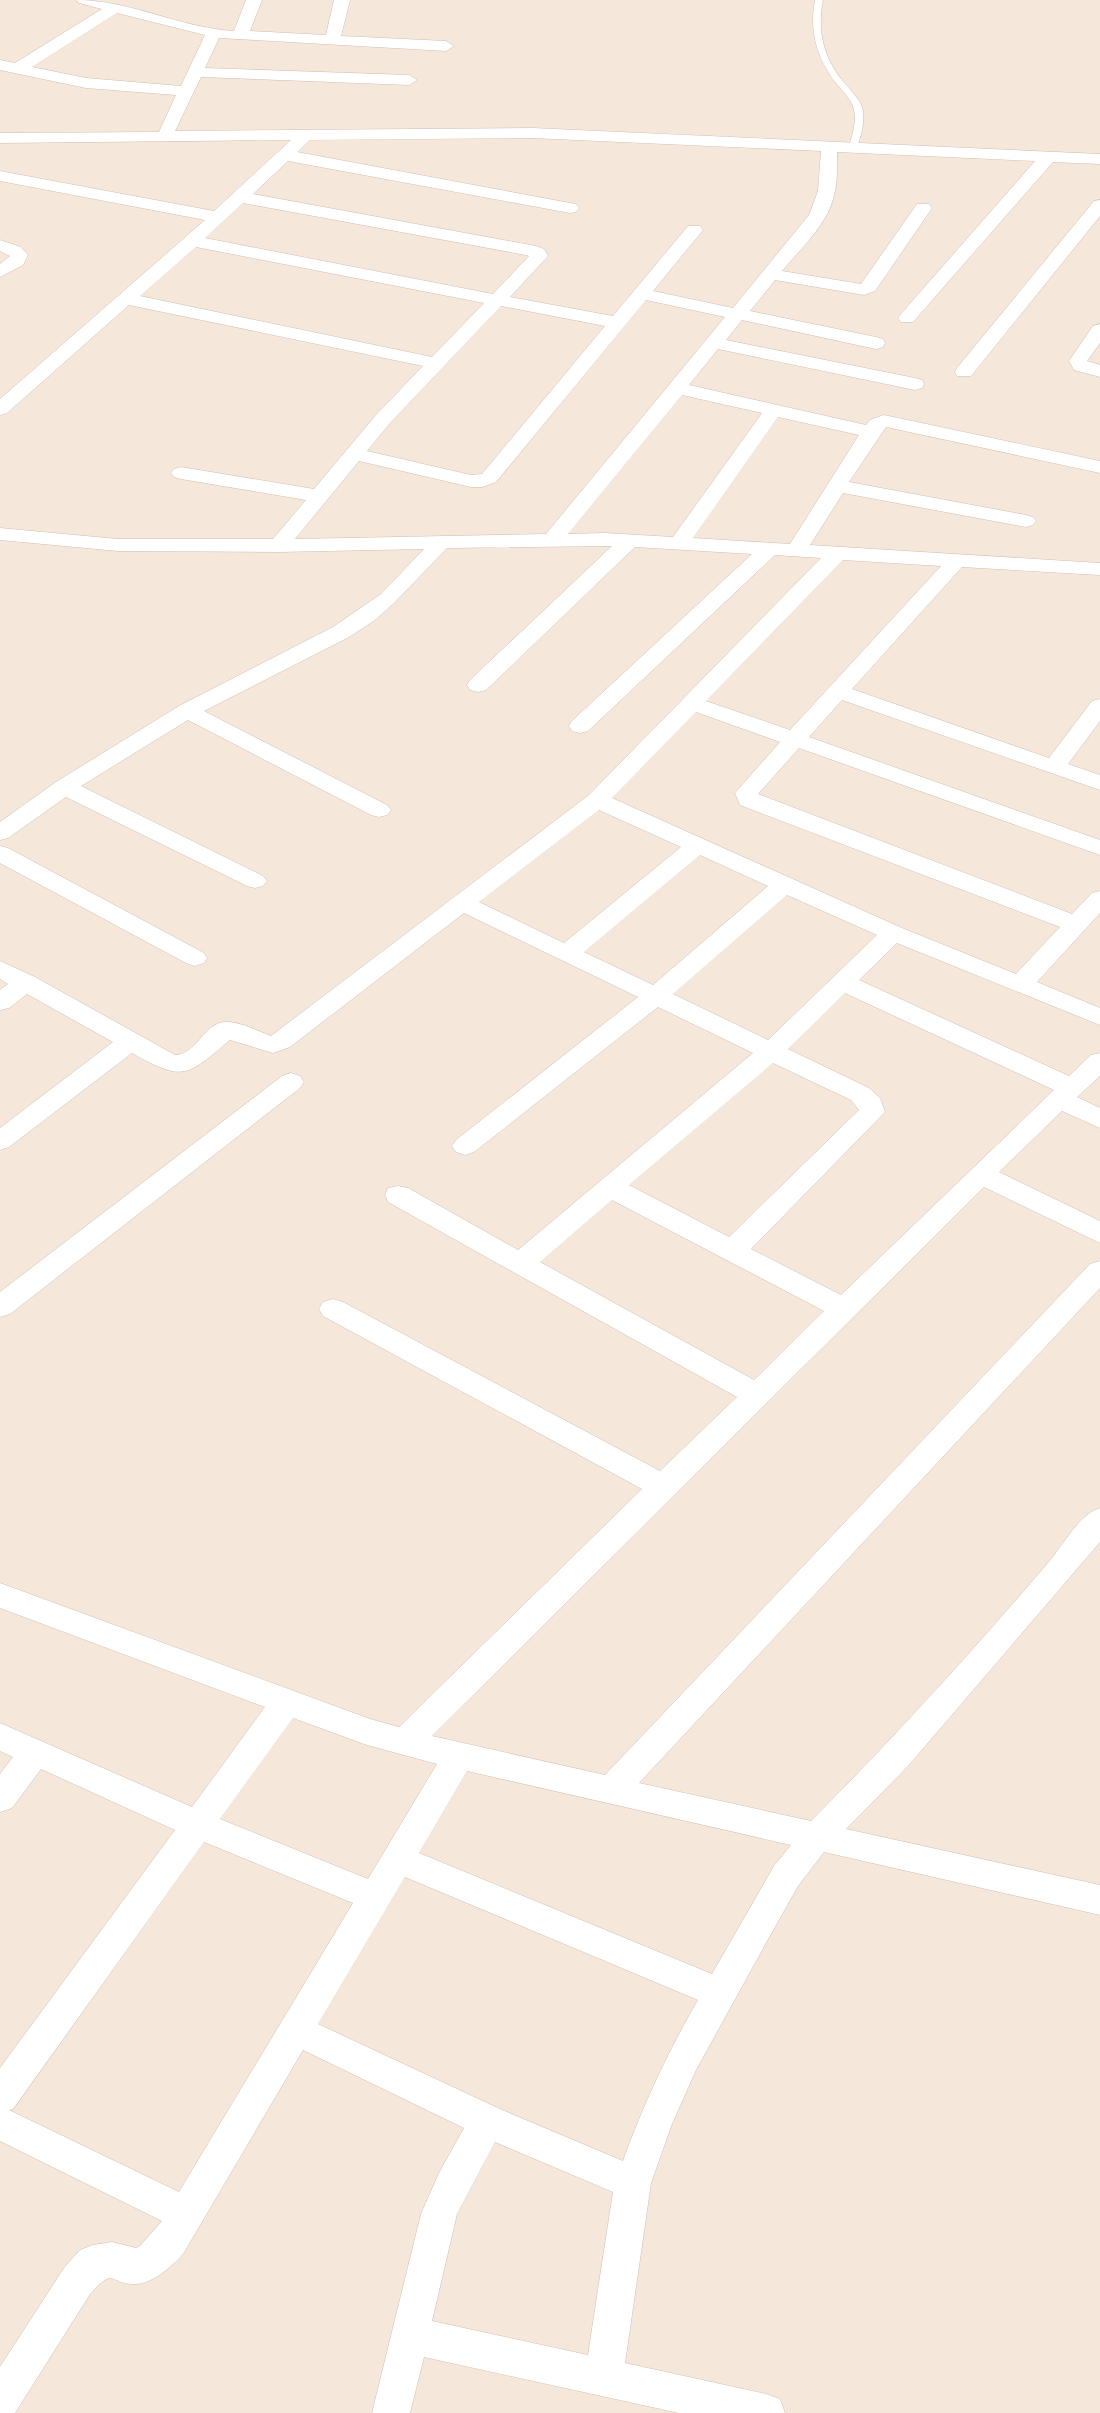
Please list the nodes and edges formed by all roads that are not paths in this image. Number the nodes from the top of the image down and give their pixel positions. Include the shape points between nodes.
1 (84, 0) edge
2 (254, 0) edge
3 (342, 0) edge
4 (819, 0) edge
5 (115, 8) junction
6 (214, 33) junction
7 (240, 36) junction
8 (332, 41) junction
9 (446, 46) dead end
10 (0, 65) edge
11 (17, 69) junction
12 (195, 72) junction
13 (409, 80) dead end
14 (186, 91) junction
15 (306, 135) junction
16 (165, 136) junction
17 (0, 138) edge
18 (829, 146) junction
19 (853, 147) junction
20 (285, 155) junction
21 (1048, 156) junction
22 (1100, 159) edge
23 (0, 176) edge
24 (241, 197) junction
25 (1100, 205) edge
26 (570, 208) dead end
27 (923, 208) dead end
28 (218, 217) junction
29 (694, 230) dead end
30 (192, 241) junction
31 (0, 244) edge
32 (0, 272) edge
33 (771, 274) junction
34 (642, 294) junction
35 (126, 299) junction
36 (497, 301) junction
37 (738, 314) junction
38 (907, 318) dead end
39 (618, 323) junction
40 (1100, 330) edge
41 (715, 343) junction
42 (876, 343) dead end
43 (438, 364) junction
44 (1100, 371) edge
45 (964, 372) dead end
46 (915, 384) dead end
47 (678, 388) junction
48 (0, 409) edge
49 (774, 410) junction
50 (871, 432) junction
51 (353, 454) junction
52 (1100, 467) edge
53 (181, 473) dead end
54 (837, 486) junction
55 (319, 495) junction
56 (1026, 521) dead end
57 (0, 534) edge
58 (553, 540) junction
59 (630, 540) junction
60 (442, 542) junction
61 (679, 543) junction
62 (278, 546) junction
63 (771, 548) junction
64 (797, 550) junction
65 (839, 552) junction
66 (957, 560) junction
67 (1100, 569) edge
68 (478, 685) dead end
69 (838, 691) junction
70 (692, 703) junction
71 (1100, 706) edge
72 (187, 711) junction
73 (580, 726) dead end
74 (794, 739) junction
75 (1054, 767) junction
76 (1100, 783) edge
77 (64, 787) junction
78 (597, 800) junction
79 (379, 810) dead end
80 (0, 832) edge
81 (698, 845) junction
82 (1100, 848) edge
83 (0, 853) edge
84 (255, 881) dead end
85 (784, 884) junction
86 (1100, 898) edge
87 (462, 903) junction
88 (1076, 924) junction
89 (893, 933) junction
90 (567, 953) junction
91 (195, 958) dead end
92 (0, 969) edge
93 (842, 982) junction
94 (26, 983) junction
95 (1021, 984) junction
96 (656, 996) junction
97 (0, 1002) edge
98 (1100, 1017) edge
99 (130, 1042) junction
100 (770, 1052) junction
101 (1100, 1061) edge
102 (291, 1082) dead end
103 (1066, 1094) junction
104 (1100, 1119) edge
105 (0, 1141) edge
106 (465, 1146) dead end
107 (981, 1174) junction
108 (610, 1187) junction
109 (398, 1196) dead end
110 (1100, 1233) edge
111 (732, 1251) junction
112 (520, 1263) junction
113 (1100, 1271) edge
114 (0, 1307) edge
115 (333, 1309) dead end
116 (844, 1309) junction
117 (757, 1395) junction
118 (664, 1487) junction
119 (1100, 1520) edge
120 (0, 1595) edge
121 (286, 1703) junction
122 (0, 1736) edge
123 (405, 1742) junction
124 (36, 1752) junction
125 (459, 1756) junction
126 (611, 1790) junction
127 (0, 1798) edge
128 (198, 1825) junction
129 (817, 1836) junction
130 (398, 1859) junction
131 (375, 1897) junction
132 (1100, 1900) edge
133 (721, 1994) junction
134 (296, 2030) junction
135 (0, 2097) edge
136 (487, 2121) junction
137 (0, 2123) edge
138 (633, 2183) junction
139 (186, 2214) junction
140 (410, 2335) junction
141 (604, 2378) junction
142 (0, 2402) edge
143 (0, 2409) edge
144 (757, 2412) edge
145 (6, 2413) edge
146 (391, 2413) edge

1 - 5 street
2 - 7 street
3 - 8 street
4 - 19 lane via 816,24 822,53 858,106
5 - 6 street
5 - 11 street
6 - 7 street
6 - 12 street
7 - 8 street
8 - 9 street
10 - 11 street
11 - 14 street via 86,83
12 - 13 street
12 - 14 street
14 - 16 street
15 - 16 street
15 - 18 street via 532,133
15 - 20 street
16 - 17 street
18 - 19 street
18 - 33 street via 826,200
19 - 21 street
20 - 24 street
20 - 26 street
21 - 22 street
21 - 38 street
23 - 28 street
24 - 28 street
24 - 36 street via 538,253 537,260
25 - 45 street
27 - 33 street via 864,290
28 - 30 street
29 - 34 street
30 - 35 street
30 - 36 street
31 - 32 street via 19,255 17,261
33 - 37 street
34 - 37 street
34 - 39 street
35 - 43 street
35 - 48 street
36 - 39 street
36 - 43 street
37 - 41 street
37 - 42 street
39 - 51 street via 489,478 471,481
40 - 44 street via 1078,361 1081,366
41 - 46 street
41 - 47 street
43 - 51 street
47 - 49 street
47 - 58 street
49 - 50 street
49 - 61 street
50 - 52 street via 877,424 894,422
50 - 54 street
51 - 55 street
53 - 55 street
54 - 56 street
54 - 64 street
55 - 62 street
57 - 62 street via 118,545
58 - 59 street
58 - 60 street
59 - 61 street
59 - 68 street
60 - 62 street
60 - 72 street via 367,615
61 - 63 street
63 - 64 street
63 - 73 street
64 - 65 street
65 - 66 street
65 - 70 street
66 - 67 street
66 - 69 street
69 - 74 street
69 - 75 street
70 - 74 street
70 - 78 street
71 - 75 street
72 - 77 street
72 - 79 street
74 - 82 street
74 - 88 street via 748,789 748,800
75 - 76 street
77 - 80 street
77 - 84 street
78 - 81 street
78 - 87 street
81 - 85 street
81 - 90 street
83 - 91 street
85 - 89 street
85 - 96 street
86 - 88 street
87 - 90 street
87 - 99 street via 273,1045 226,1030 192,1061 182,1065
88 - 95 street
89 - 93 street
89 - 95 street
90 - 96 street
92 - 94 street
93 - 100 street
93 - 103 street
94 - 97 street
94 - 99 street
95 - 98 street
96 - 100 street
96 - 106 street
99 - 105 street
100 - 108 street
100 - 111 street via 860,1094 872,1104 872,1112
101 - 103 street
102 - 114 street
103 - 104 street
103 - 107 street
107 - 110 street
107 - 116 street
108 - 111 street
108 - 112 street
109 - 112 street
111 - 116 street
112 - 117 street
113 - 126 street
115 - 118 street
116 - 117 street
117 - 118 street
118 - 123 street
119 - 129 street via 897,1756
120 - 121 street
121 - 123 street
121 - 128 street
122 - 124 street
123 - 125 street
124 - 127 street
124 - 128 street
125 - 126 street
125 - 130 street
126 - 129 street
128 - 131 street
128 - 135 street
129 - 132 street
129 - 133 street via 786,1876
130 - 131 street
130 - 133 street
131 - 134 street
133 - 138 street via 683,2060
134 - 136 street
134 - 139 street
136 - 138 street
136 - 140 street via 439,2214
137 - 139 street
138 - 141 street
139 - 142 street via 170,2241 153,2259 136,2266 111,2260 93,2263 77,2281
140 - 141 street
140 - 146 street
141 - 144 street
143 - 145 street

